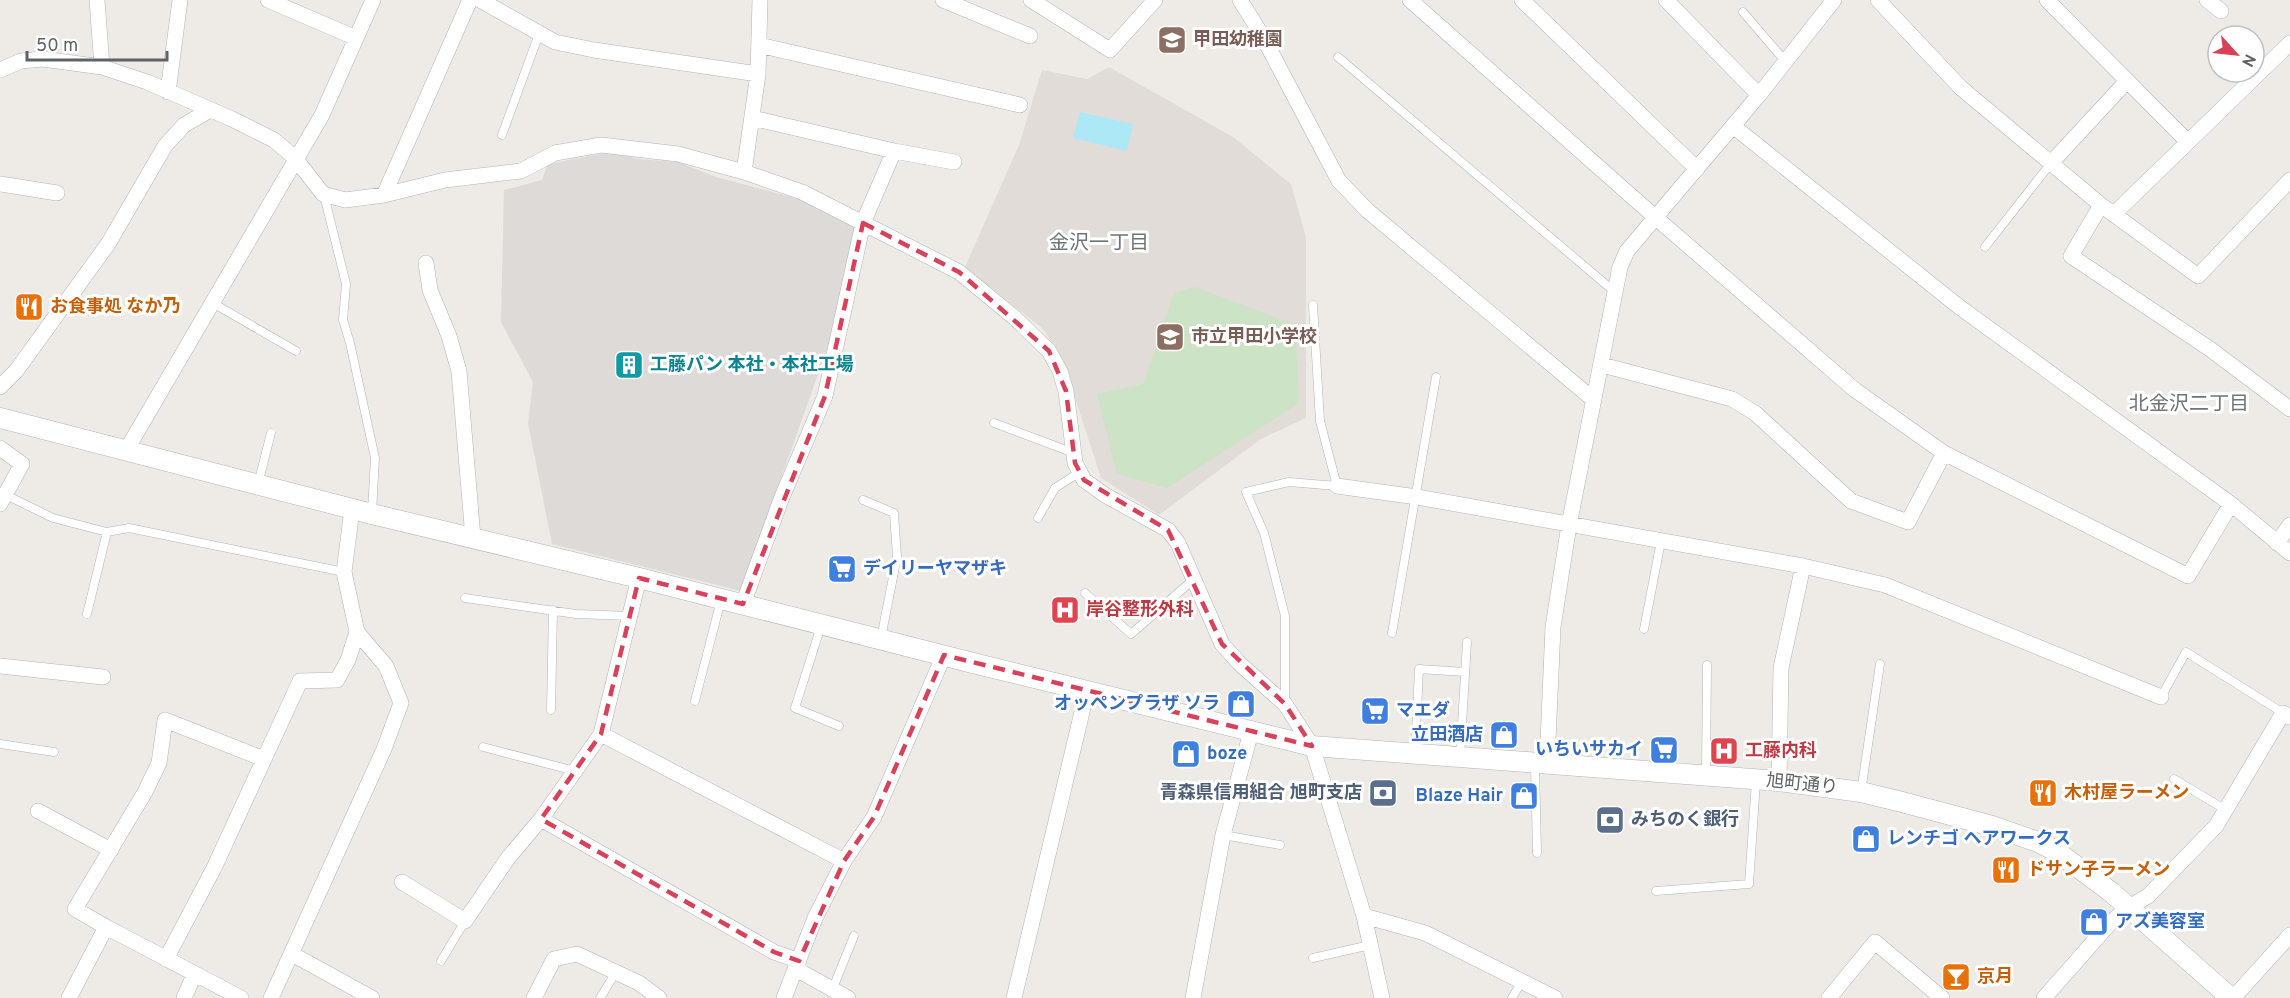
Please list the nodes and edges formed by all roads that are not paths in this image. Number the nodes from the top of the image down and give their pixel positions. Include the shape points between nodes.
1 (97, 0) edge
2 (180, 0) edge
3 (268, 0) edge
4 (373, 0) edge
5 (470, 0) edge
6 (480, 0) edge
7 (760, 0) edge
8 (943, 0) edge
9 (1030, 0) edge
10 (1155, 0) edge
11 (1240, 0) edge
12 (1410, 0) edge
13 (1522, 0) edge
14 (1666, 0) edge
15 (1834, 0) edge
16 (1878, 0) edge
17 (2047, 0) edge
18 (2207, 0) edge
19 (2221, 10) dead end
20 (1743, 12) dead end
21 (540, 34) junction
22 (1030, 36) dead end
23 (356, 38) junction
24 (2290, 43) edge
25 (759, 45) junction
26 (1338, 57) dead end
27 (1785, 61) junction
28 (102, 67) junction
29 (0, 70) edge
30 (758, 74) junction
31 (2127, 81) junction
32 (168, 92) junction
33 (1759, 95) junction
34 (1020, 105) dead end
35 (210, 110) junction
36 (752, 118) junction
37 (1733, 126) junction
38 (502, 135) dead end
39 (2188, 142) junction
40 (894, 151) junction
41 (295, 158) junction
42 (954, 162) dead end
43 (2051, 163) junction
44 (1697, 169) junction
45 (744, 172) junction
46 (2290, 180) edge
47 (0, 184) edge
48 (57, 194) dead end
49 (323, 194) junction
50 (384, 195) junction
51 (2102, 204) junction
52 (2114, 214) junction
53 (1655, 217) junction
54 (863, 223) junction
55 (1985, 247) dead end
56 (426, 263) dead end
57 (1616, 293) junction
58 (212, 302) junction
59 (1313, 305) dead end
60 (296, 351) dead end
61 (1602, 365) junction
62 (1436, 377) dead end
63 (0, 387) edge
64 (1594, 400) junction
65 (2290, 409) edge
66 (0, 418) edge
67 (994, 423) dead end
68 (271, 433) dead end
69 (0, 448) edge
70 (127, 449) junction
71 (1074, 453) junction
72 (1944, 453) junction
73 (1080, 472) junction
74 (258, 484) junction
75 (1337, 486) junction
76 (1417, 497) junction
77 (3, 500) edge
78 (863, 500) dead end
79 (2231, 504) junction
80 (352, 509) junction
81 (372, 514) junction
82 (1038, 518) dead end
83 (1569, 525) junction
84 (2290, 525) edge
85 (107, 532) junction
86 (473, 538) junction
87 (1661, 541) junction
88 (2277, 543) junction
89 (2290, 553) edge
90 (1803, 566) junction
91 (344, 572) junction
92 (639, 578) junction
93 (1194, 579) junction
94 (1085, 593) dead end
95 (465, 598) dead end
96 (722, 599) junction
97 (743, 604) junction
98 (553, 610) junction
99 (87, 614) dead end
100 (630, 616) junction
101 (822, 624) junction
102 (1644, 629) dead end
103 (357, 632) junction
104 (1392, 633) dead end
105 (881, 639) junction
106 (1467, 642) dead end
107 (944, 655) junction
108 (1880, 664) dead end
109 (1707, 665) dead end
110 (0, 666) edge
111 (1466, 672) junction
112 (103, 677) dead end
113 (1087, 691) junction
114 (2161, 697) joint
115 (695, 701) dead end
116 (1285, 704) junction
117 (551, 710) dead end
118 (2286, 715) edge
119 (839, 726) dead end
120 (1251, 732) junction
121 (601, 734) junction
122 (0, 744) edge
123 (1312, 746) junction
124 (483, 747) dead end
125 (54, 752) dead end
126 (1415, 755) junction
127 (1460, 758) junction
128 (264, 759) junction
129 (1541, 764) junction
130 (575, 771) junction
131 (1706, 776) junction
132 (2174, 779) dead end
133 (1756, 780) junction
134 (1779, 782) junction
135 (1861, 792) junction
136 (2226, 810) junction
137 (38, 811) dead end
138 (541, 819) junction
139 (1223, 835) junction
140 (1280, 845) dead end
141 (111, 850) junction
142 (1537, 853) dead end
143 (844, 861) junction
144 (402, 882) dead end
145 (1656, 891) dead end
146 (2129, 907) junction
147 (1364, 915) junction
148 (465, 921) junction
149 (106, 927) junction
150 (2290, 935) edge
151 (854, 936) dead end
152 (1370, 945) junction
153 (292, 954) junction
154 (1313, 958) dead end
155 (166, 959) junction
156 (441, 961) dead end
157 (798, 965) junction
158 (616, 972) junction
159 (195, 975) junction
160 (1522, 981) junction
161 (833, 988) junction
162 (69, 998) edge
163 (184, 998) edge
164 (241, 998) edge
165 (271, 998) edge
166 (372, 998) edge
167 (534, 998) edge
168 (600, 998) edge
169 (659, 998) edge
170 (784, 998) edge
171 (848, 998) edge
172 (1014, 998) edge
173 (1193, 998) edge
174 (1382, 998) edge
175 (1512, 998) edge
176 (1555, 998) edge
177 (1829, 998) edge
178 (1942, 998) edge
179 (2044, 998) edge
180 (2232, 998) edge

1 - 28 street
2 - 32 street
3 - 23 street
4 - 23 street
5 - 50 street
6 - 21 street
7 - 25 street
8 - 22 street
9 - 10 street via 1110,50
11 - 64 street via 1339,181 1368,211
12 - 53 street
13 - 44 street
14 - 33 street
15 - 27 street
16 - 43 street via 1961,88
17 - 31 street
18 - 19 street
20 - 27 lane
21 - 30 street via 555,42 594,50
21 - 38 lane
23 - 41 street via 322,115
24 - 39 street
25 - 30 street
25 - 34 street
26 - 57 lane
27 - 33 street
28 - 29 street via 43,59 21,61
28 - 32 street
30 - 36 street
31 - 39 street
31 - 43 street
32 - 35 street
33 - 37 street
35 - 41 street via 274,140
35 - 63 street via 184,125 165,146 108,244 16,371
36 - 40 street
36 - 45 street
37 - 44 street
37 - 79 street via 1958,306
39 - 52 street
40 - 42 street
40 - 54 street
41 - 49 street
41 - 58 street
43 - 51 street
43 - 55 lane
44 - 53 street
45 - 50 street via 678,154 601,145 555,153 521,171 445,180
45 - 54 street via 802,192
46 - 52 street via 2198,276
47 - 48 street
49 - 50 street via 345,200
49 - 81 lane via 346,284 343,320 375,458
51 - 52 street
51 - 65 street via 2071,256 2210,349
53 - 57 street via 1627,251
53 - 72 street via 1855,390
54 - 71 street via 959,272 1049,351 1066,392
54 - 97 street via 825,396
56 - 86 street via 430,290 459,371
57 - 61 street
58 - 60 lane
58 - 70 street
59 - 75 lane via 1320,421
61 - 64 street
61 - 72 street via 1732,399 1755,413 1851,501 1908,522
62 - 76 lane
64 - 83 street
66 - 70 street, 旭町通り
67 - 71 lane
68 - 74 lane
69 - 77 street via 22,464
70 - 74 street, 旭町通り
71 - 73 street
72 - 79 street via 2188,576
73 - 82 lane via 1055,488
73 - 93 street via 1084,480 1105,495 1168,530
74 - 80 street, 旭町通り
75 - 76 street
75 - 116 lane via 1289,482 1246,492 1264,533 1285,616
76 - 83 street
76 - 104 lane
77 - 85 lane
78 - 105 lane via 894,513 897,557
79 - 88 street
80 - 81 street, 旭町通り
80 - 91 street
81 - 86 street, 旭町通り
83 - 87 street
83 - 129 street via 1553,627
84 - 88 street
85 - 91 lane via 129,528
85 - 99 lane
86 - 92 street, 旭町通り
87 - 90 street
87 - 102 lane
88 - 89 street
90 - 114 street via 1885,585
90 - 134 street via 1781,668
91 - 103 street
92 - 96 street, 旭町通り
92 - 100 street
93 - 94 lane via 1131,634
93 - 116 street via 1222,644
95 - 98 lane
96 - 97 street, 旭町通り
96 - 115 lane
97 - 101 street, 旭町通り
98 - 100 lane
98 - 117 lane
100 - 121 street
101 - 105 street, 旭町通り
101 - 119 lane via 795,708
103 - 128 street via 337,680 300,681
103 - 153 street via 386,666 401,704
105 - 107 street, 旭町通り
106 - 111 lane
107 - 113 street, 旭町通り
107 - 143 street via 874,816
108 - 135 lane
109 - 131 lane
110 - 112 street
111 - 126 lane via 1419,669
111 - 127 lane
113 - 120 street, 旭町通り
113 - 172 street
114 - 118 lane via 2186,652
116 - 123 street
118 - 136 street
120 - 123 street, 旭町通り
120 - 139 street
121 - 130 street
121 - 143 street
122 - 125 lane
123 - 126 street, 旭町通り
123 - 147 street
124 - 130 lane
126 - 127 street, 旭町通り
127 - 129 street, 旭町通り
128 - 141 street via 165,720 159,763
128 - 155 street via 214,868
129 - 131 street, 旭町通り
129 - 142 lane
130 - 138 street
131 - 133 street, 旭町通り
132 - 136 lane
133 - 134 street, 旭町通り
133 - 145 lane via 1749,884
134 - 135 street, 旭町通り
135 - 146 street, 旭町通り via 2038,842 2071,861
136 - 146 street via 2177,868 2148,896
137 - 141 street
138 - 148 street via 508,858
138 - 157 street
139 - 140 lane
139 - 173 street
141 - 149 street via 75,909
143 - 157 street via 815,918
144 - 148 street
146 - 179 street
146 - 180 street, 旭町通り
147 - 152 street
147 - 160 street via 1425,933
148 - 156 lane
149 - 155 street
149 - 162 street
150 - 180 street
151 - 161 lane
152 - 154 lane
152 - 174 street
153 - 165 street
153 - 166 street
155 - 159 street
157 - 161 street
157 - 170 street
158 - 167 street via 577,954 554,958
158 - 168 lane
158 - 169 street via 639,982
159 - 163 street
159 - 164 street
160 - 175 lane
160 - 176 street
161 - 171 street
177 - 178 street via 1875,942

